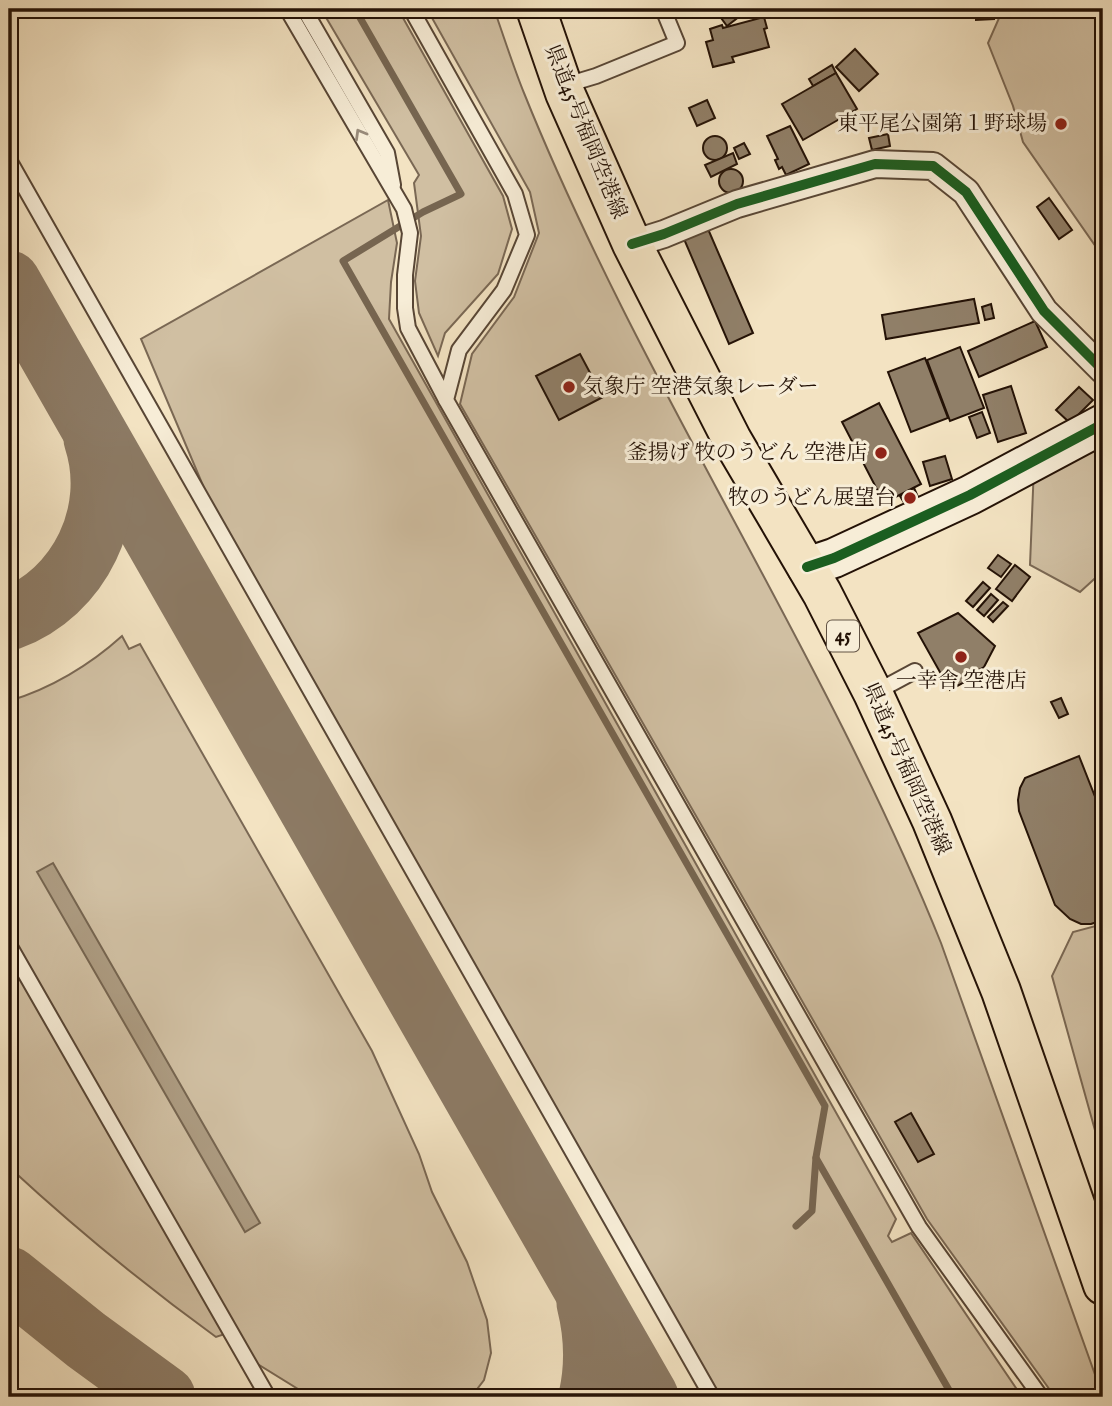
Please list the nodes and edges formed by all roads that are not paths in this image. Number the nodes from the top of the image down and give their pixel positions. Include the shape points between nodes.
1 (287, 9) edge
2 (304, 9) edge
3 (411, 9) edge
4 (536, 9) edge
5 (663, 9) edge
6 (562, 86) junction
7 (9, 160) edge
8 (394, 193) junction
9 (632, 244) junction
10 (1103, 370) edge
11 (446, 400) junction
12 (1103, 424) edge
13 (807, 567) junction
14 (915, 671) dead end
15 (873, 694) junction
16 (9, 945) edge
17 (1103, 1285) edge
18 (268, 1397) edge
19 (712, 1397) edge
20 (1041, 1397) edge

8 -> 1 lane
2 - 8 lane via 387,153
3 - 11 lane via 515,194 527,235 504,290 459,350
4 - 6 main road, 県道45号福岡空港線 / 45
5 - 6 lane via 677,43
6 - 9 main road, 県道45号福岡空港線 / 45
7 - 19 lane
8 - 11 lane via 410,233 408,328
9 - 10 street via 800,193 876,164 933,166 966,192 1044,311
9 - 13 main road, 県道45号福岡空港線 / 45
11 - 20 lane via 919,1227
12 - 13 street via 970,495 865,536
13 - 15 main road, 県道45号福岡空港線 / 45
14 - 15 lane
15 - 17 main road, 県道45号福岡空港線 / 45 via 932,821 1001,991
16 - 18 lane

